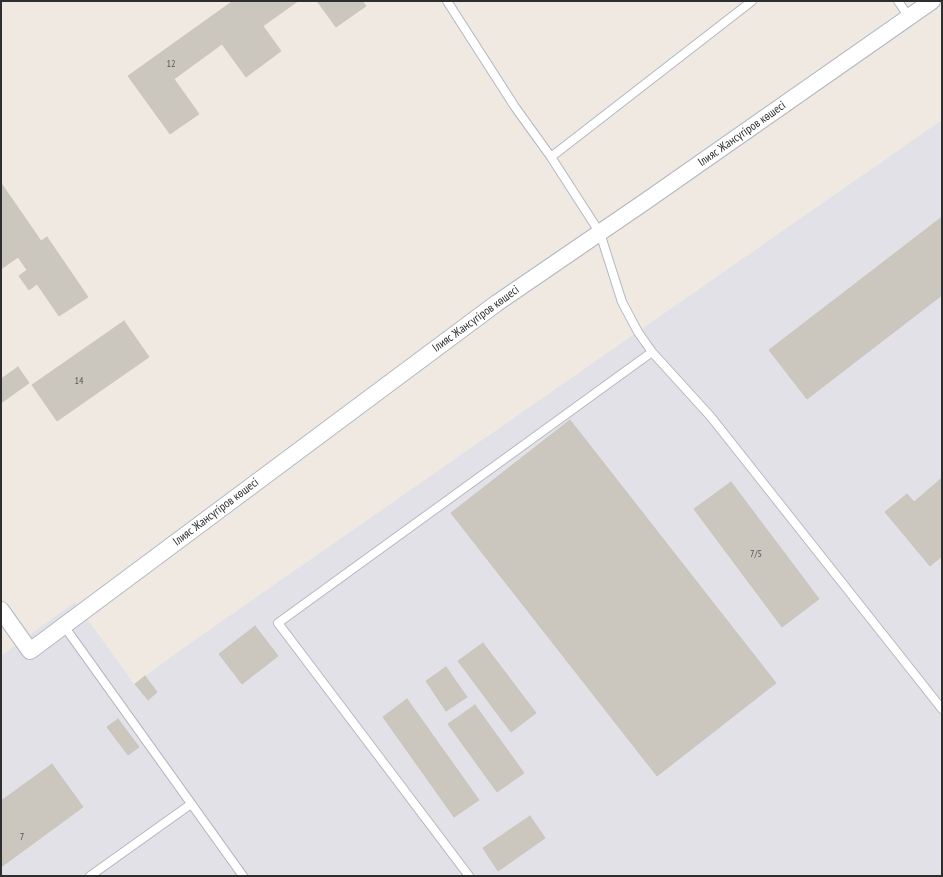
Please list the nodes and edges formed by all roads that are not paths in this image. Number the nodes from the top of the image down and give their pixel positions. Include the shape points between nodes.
1 (446, 1) edge
2 (752, 1) edge
3 (898, 1) edge
4 (932, 1) edge
5 (909, 17) junction
6 (551, 157) junction
7 (600, 233) junction
8 (652, 352) junction
9 (1, 610) edge
10 (64, 626) junction
11 (942, 709) edge
12 (191, 804) junction
13 (90, 876) edge
14 (243, 876) edge
15 (469, 876) edge

1 - 6 lane
2 - 6 lane
3 - 5 lane
4 - 5 street, Ілияс Жансүгіров көшесі
5 - 7 street, Ілияс Жансүгіров көшесі
6 - 7 lane
7 - 8 lane via 622,302
7 - 10 street, Ілияс Жансүгіров көшесі via 497,303
8 - 11 lane via 711,417
8 - 15 lane via 278,623
9 - 10 street, Ілияс Жансүгіров көшесі via 30,651
10 - 12 lane
12 - 13 lane
12 - 14 lane

